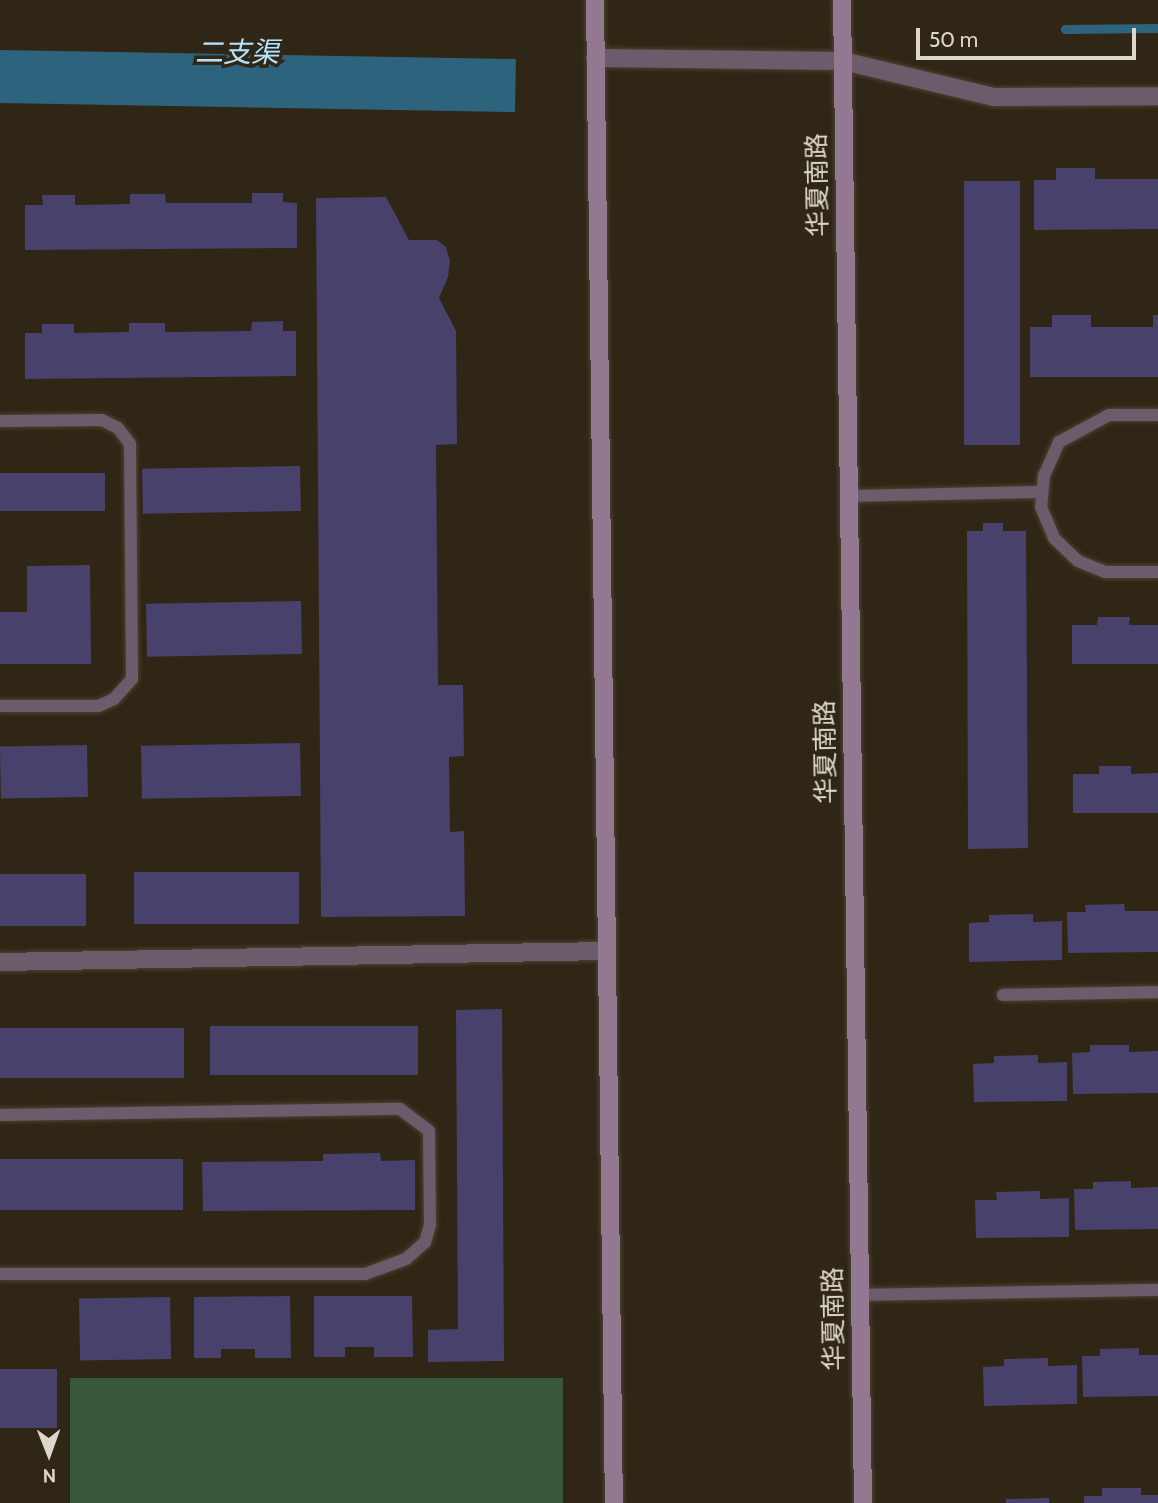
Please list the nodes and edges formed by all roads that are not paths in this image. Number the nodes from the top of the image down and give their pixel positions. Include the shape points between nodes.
1 (595, 0) edge
2 (842, 0) edge
3 (595, 58) junction
4 (843, 61) junction
5 (1158, 96) edge
6 (1158, 415) edge
7 (0, 421) edge
8 (1042, 492) junction
9 (849, 496) junction
10 (1158, 572) edge
11 (0, 706) edge
12 (607, 951) junction
13 (0, 962) edge
14 (1158, 992) edge
15 (1003, 995) dead end
16 (0, 1115) edge
17 (0, 1274) edge
18 (1158, 1290) edge
19 (860, 1295) junction
20 (614, 1503) edge
21 (863, 1503) edge

1 - 3 street
2 - 4 street, 华夏南路
3 - 4 street
3 - 12 street
4 - 5 street via 994,97
4 - 9 street, 华夏南路
6 - 8 lane via 1109,415 1059,442 1044,475
7 - 11 lane via 103,420 118,428 130,444 132,679 114,699 98,706
8 - 9 lane
8 - 10 lane via 1041,508 1054,538 1078,561 1105,572
9 - 19 street, 华夏南路
12 - 13 street
12 - 20 street
14 - 15 lane
16 - 17 lane via 400,1109 429,1131 430,1225 425,1242 406,1259 365,1274
18 - 19 lane
19 - 21 street, 华夏南路

